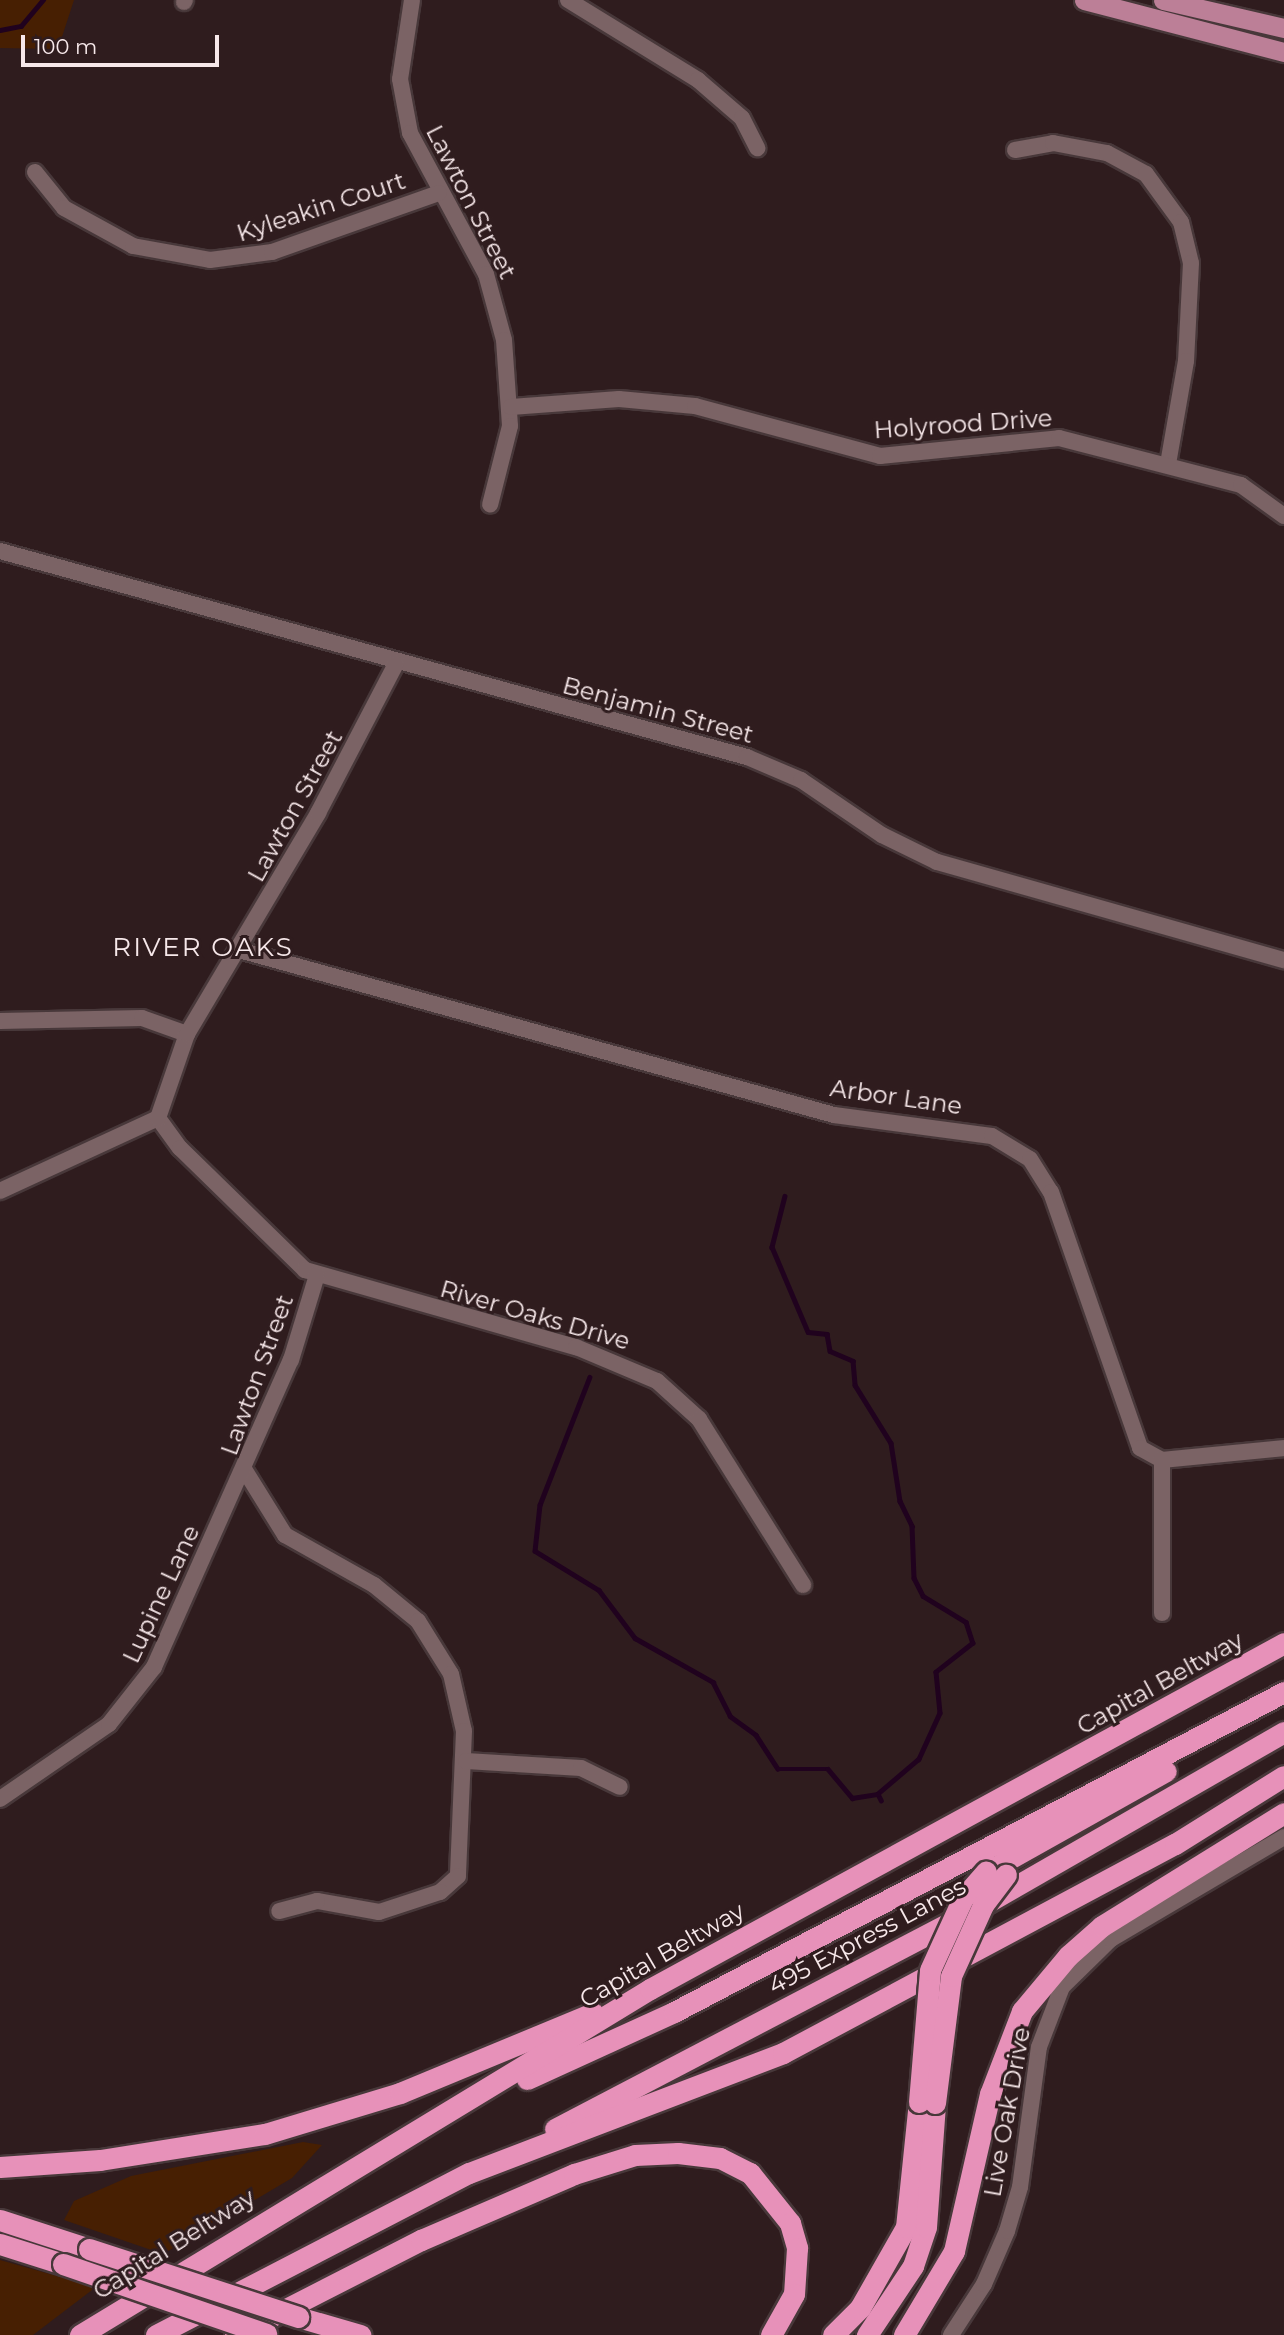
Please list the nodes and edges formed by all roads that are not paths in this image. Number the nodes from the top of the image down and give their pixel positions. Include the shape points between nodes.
1 (412, 0) edge
2 (568, 0) edge
3 (1084, 0) edge
4 (1163, 0) edge
5 (1284, 28) edge
6 (1284, 52) edge
7 (757, 148) dead end
8 (1015, 150) dead end
9 (35, 172) dead end
10 (439, 193) junction
11 (511, 407) junction
12 (1168, 464) junction
13 (490, 505) dead end
14 (1284, 516) edge
15 (0, 551) edge
16 (396, 664) junction
17 (239, 950) junction
18 (1284, 960) edge
19 (0, 1021) edge
20 (187, 1034) junction
21 (158, 1118) junction
22 (0, 1191) edge
23 (317, 1275) junction
24 (1284, 1448) edge
25 (1161, 1460) junction
26 (244, 1469) junction
27 (803, 1585) dead end
28 (1162, 1613) dead end
29 (1284, 1643) edge
30 (1284, 1692) edge
31 (1284, 1699) edge
32 (1284, 1726) edge
33 (1284, 1732) edge
34 (466, 1760) junction
35 (1284, 1776) edge
36 (620, 1787) dead end
37 (0, 1799) edge
38 (1284, 1813) edge
39 (1284, 1837) edge
40 (996, 1873) junction
41 (983, 1905) junction
42 (279, 1911) dead end
43 (650, 1989) junction
44 (927, 2102) junction
45 (467, 2105) junction
46 (0, 2167) edge
47 (469, 2173) junction
48 (0, 2220) edge
49 (0, 2244) edge
50 (298, 2317) junction
51 (80, 2335) edge
52 (156, 2335) edge
53 (235, 2335) edge
54 (268, 2335) edge
55 (349, 2335) edge
56 (360, 2335) edge
57 (771, 2335) edge
58 (833, 2335) edge
59 (867, 2335) edge
60 (904, 2335) edge
61 (951, 2335) edge

1 - 10 street, Lawton Street via 401,53 403,107
2 - 7 street via 698,80 742,118
3 - 6 main road
4 - 5 main road
8 - 12 street via 1053,143 1107,153 1152,179 1181,222 1191,263 1186,361
9 - 10 street, Kyleakin Court via 52,199 122,240 159,254 210,260 272,252
10 - 11 street, Lawton Street via 489,285 505,340
11 - 12 street, Holyrood Drive via 655,401 718,411 871,454 927,454 1034,437
11 - 13 street, Lawton Street via 506,455
12 - 14 street, Holyrood Drive via 1241,485
15 - 16 street, Benjamin Street
16 - 17 street, Lawton Street
16 - 18 street, Benjamin Street via 747,757 801,780 882,835 937,862
17 - 20 street, Lawton Street
17 - 25 street, Arbor Lane via 834,1115 978,1131 1006,1143 1030,1159 1051,1192 1131,1432 1148,1457
19 - 20 street via 142,1018
20 - 21 street, Lawton Street
21 - 22 street
21 - 23 street, Lawton Street via 274,1245
23 - 26 street, Lawton Street via 291,1360
23 - 27 street, River Oaks Drive via 576,1347 657,1381 699,1419
24 - 25 street
25 - 28 street
26 - 34 street, Lawton Street via 285,1535 384,1592 428,1634 457,1695
26 - 37 street, Lupine Lane via 140,1688 93,1737
29 - 43 highway, Capital Beltway
30 - 45 highway, 495 Express Lanes via 674,2012
31 - 40 highway via 1222,1741
32 - 40 highway
33 - 41 highway, 495 Express Lanes
34 - 36 street via 581,1768
34 - 42 street, Lawton Street via 458,1876 440,1892 379,1912 317,1901
35 - 47 highway via 1175,1844 783,2053
38 - 60 highway via 1102,1926 1068,1956 1022,2011 990,2094 954,2251
39 - 61 street, Live Oak Drive via 1111,1939 1062,1987 1039,2047 1010,2221 984,2284
40 - 41 highway, bridge
40 - 44 highway, bridge via 963,1898 930,1970
41 - 44 highway, bridge via 943,2004
41 - 47 highway, 495 Express Lanes
43 - 45 highway, Capital Beltway
43 - 46 highway via 400,2093 265,2134 100,2160
44 - 58 highway via 906,2227 860,2308
44 - 59 highway via 926,2227 900,2290
45 - 51 highway, Capital Beltway via 243,2231
47 - 52 highway
48 - 50 highway, bridge
49 - 54 highway, bridge
50 - 55 highway
50 - 56 highway
53 - 57 highway via 421,2240 574,2174 635,2155 678,2152 720,2158 750,2173 790,2223 797,2248 794,2294

